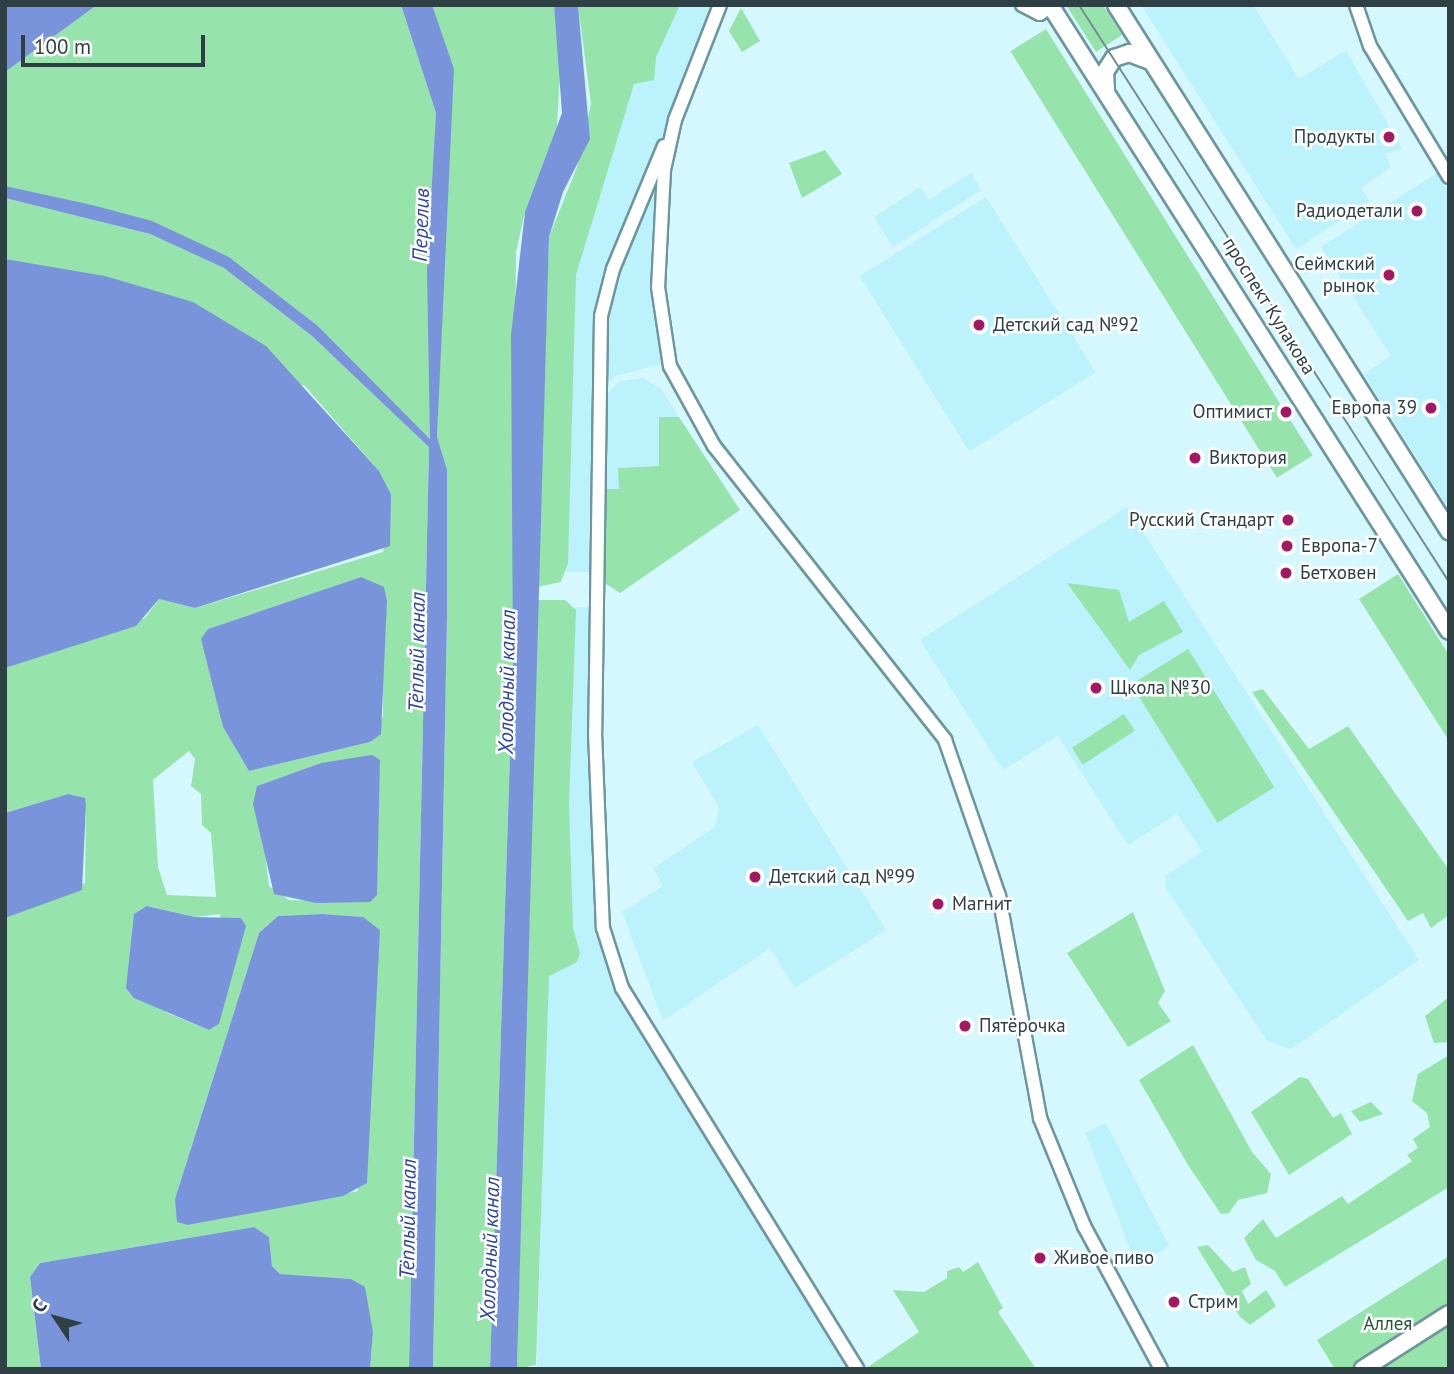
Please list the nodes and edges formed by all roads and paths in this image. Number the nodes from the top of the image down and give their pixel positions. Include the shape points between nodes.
1 (720, 5) edge
2 (1022, 5) edge
3 (1115, 5) edge
4 (1356, 5) edge
5 (1047, 8) edge
6 (1151, 62) junction
7 (1106, 90) junction
8 (675, 120) junction
9 (1449, 177) edge
10 (1449, 531) edge
11 (1449, 631) edge
12 (1449, 1314) edge
13 (857, 1369) edge
14 (1161, 1369) edge
15 (1363, 1369) edge

1 - 8 street
2 - 5 street
3 - 6 main road, проспект Кулакова
4 - 9 street via 1370,46
5 - 7 main road, проспект Кулакова
6 - 7 main road via 1129,52 1114,58 1105,72
6 - 10 main road, проспект Кулакова
7 - 11 main road, проспект Кулакова
8 - 13 street via 618,257 601,316 595,744 603,928 622,988
8 - 14 street via 657,250 670,366 713,446 945,740 999,897 1040,1118 1084,1227
12 - 15 main road

